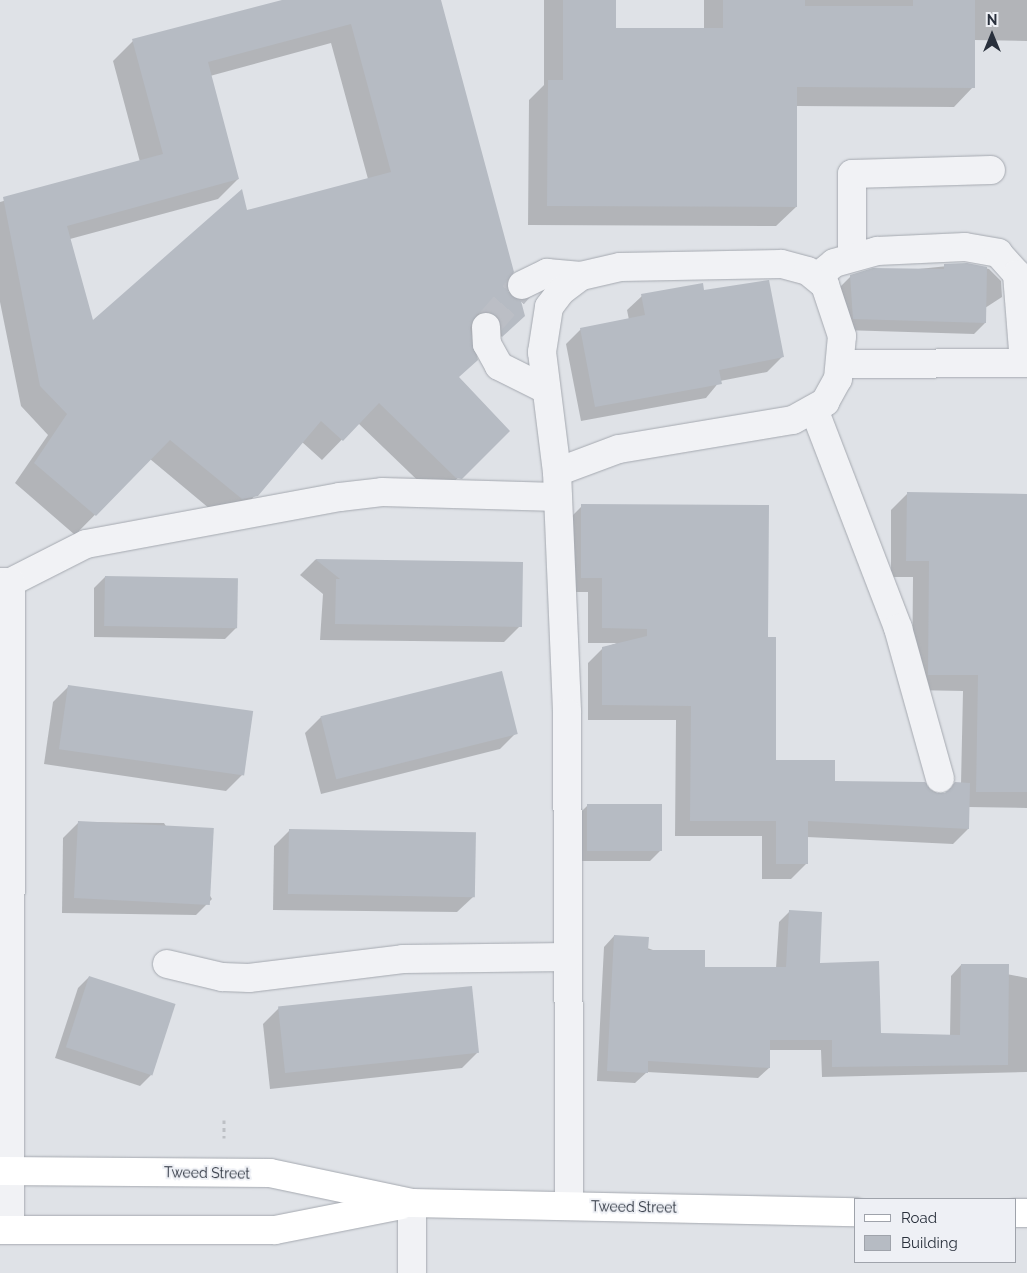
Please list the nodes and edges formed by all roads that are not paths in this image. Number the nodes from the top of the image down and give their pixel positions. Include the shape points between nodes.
1 (990, 170) dead end
2 (852, 255) junction
3 (581, 276) junction
4 (817, 277) junction
5 (522, 285) tunnel mouth
6 (486, 327) dead end
7 (1026, 363) edge
8 (842, 364) junction
9 (546, 389) junction
10 (814, 409) junction
11 (558, 484) junction
12 (5, 582) edge
13 (940, 778) dead end
14 (568, 957) junction
15 (166, 964) dead end
16 (4, 1171) edge
17 (412, 1203) junction
18 (570, 1205) junction
19 (854, 1212) edge
20 (5, 1230) edge
21 (412, 1273) edge

1 - 2 street via 852,174
2 - 4 street
2 - 7 street via 956,247 998,253 1017,274
3 - 4 street via 620,267 781,264 798,266
3 - 5 street via 547,273
3 - 9 street via 561,291 549,307 542,352
4 - 8 street via 839,318
6 - 9 street via 487,344 500,366
7 - 8 street
8 - 10 street via 833,392
9 - 11 street
10 - 11 street via 764,426 619,449
10 - 13 street via 898,628
11 - 12 street via 340,497 86,544
11 - 14 street via 566,714
12 - 16 street
14 - 15 street via 403,959 249,978 222,977
14 - 18 street
16 - 17 main road, Tweed Street via 270,1173
16 - 20 street
17 - 18 main road, Tweed Street
17 - 20 main road, Tweed Street via 275,1230
17 - 21 street
18 - 19 main road, Tweed Street

